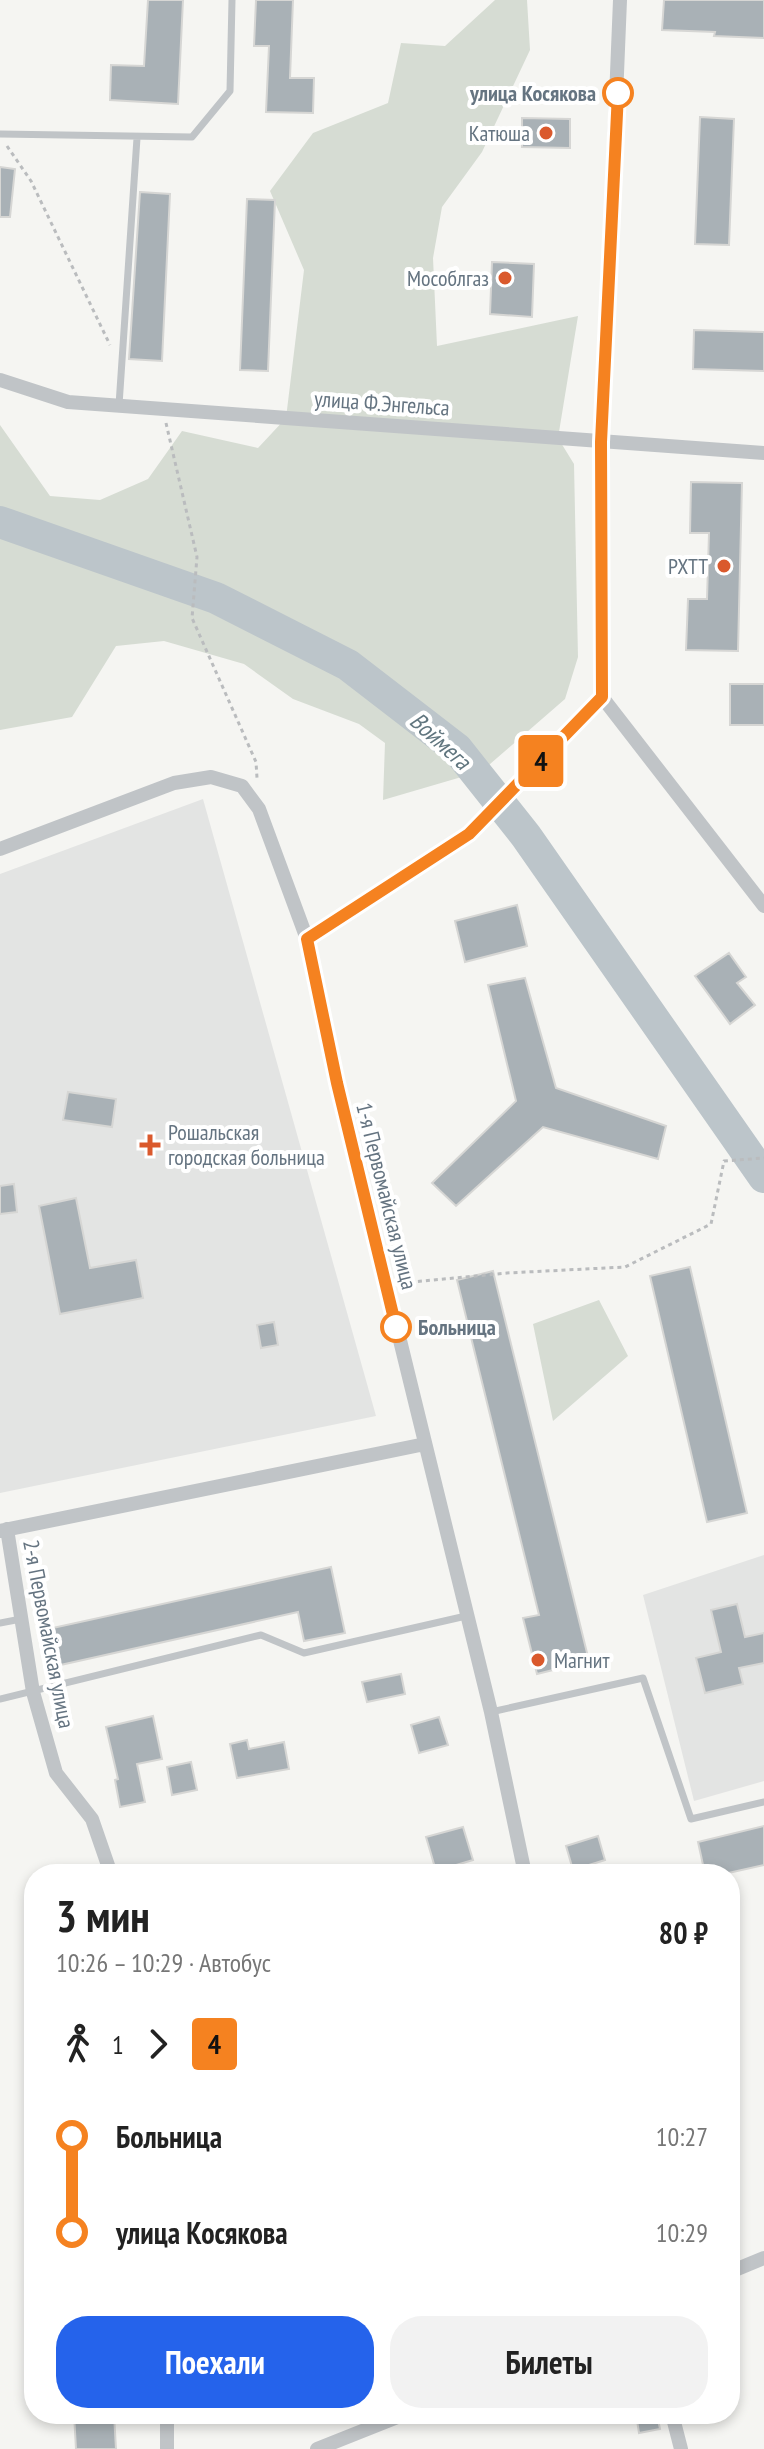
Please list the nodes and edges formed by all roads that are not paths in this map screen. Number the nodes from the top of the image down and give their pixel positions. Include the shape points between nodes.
1 (232, 0) edge
2 (620, 0) edge
3 (0, 135) edge
4 (137, 138) junction
5 (0, 380) edge
6 (119, 405) junction
7 (601, 442) junction
8 (764, 453) edge
9 (602, 697) junction
10 (0, 849) edge
11 (764, 906) edge
12 (307, 939) junction
13 (425, 1444) junction
14 (4, 1530) edge
15 (466, 1616) junction
16 (21, 1619) junction
17 (0, 1623) edge
18 (33, 1692) junction
19 (0, 1699) edge
20 (491, 1712) junction
21 (764, 1802) edge
22 (108, 1864) edge
23 (523, 1864) edge
24 (764, 2258) edge
25 (740, 2268) edge
26 (167, 2424) edge
27 (380, 2424) edge
28 (675, 2424) edge
29 (167, 2449) edge
30 (317, 2449) edge
31 (681, 2449) edge

1 - 4 lane via 230,91 192,137
2 - 7 street
3 - 4 lane
4 - 6 lane
5 - 6 street, улица Ф.Энгельса via 68,402
6 - 7 street, улица Ф.Энгельса
7 - 8 street, улица Ф.Энгельса
7 - 9 street
9 - 11 street
9 - 12 street via 469,834
10 - 12 street, 1-я Первомайская улица via 174,783 211,777 242,786 259,809
12 - 13 street, 1-я Первомайская улица
13 - 14 street
13 - 15 street, 1-я Первомайская улица
14 - 16 street, 2-я Первомайская улица
15 - 18 lane via 304,1653 261,1635
15 - 20 street, 1-я Первомайская улица
16 - 17 lane
16 - 18 street, 2-я Первомайская улица
18 - 19 lane
18 - 22 street, 2-я Первомайская улица via 56,1773 92,1819
20 - 21 lane via 643,1678 691,1819
20 - 23 street, 1-я Первомайская улица
24 - 25 street
26 - 29 street
27 - 30 street
28 - 31 street

